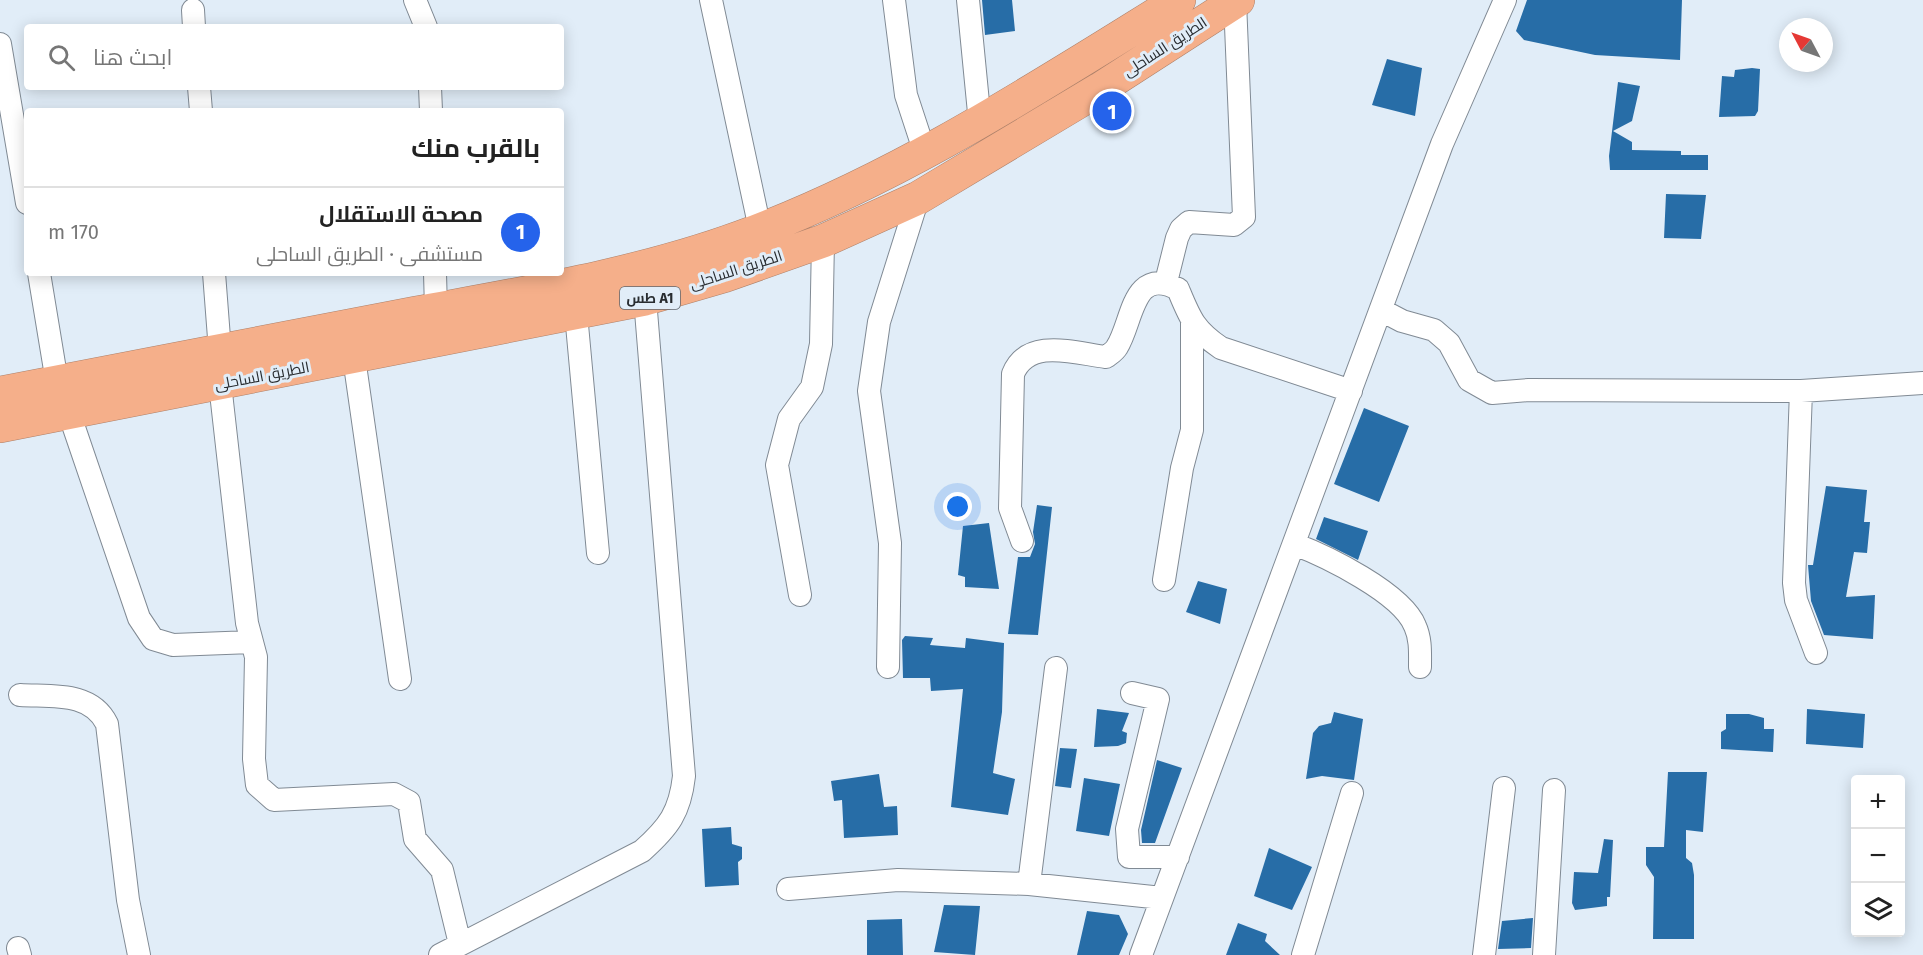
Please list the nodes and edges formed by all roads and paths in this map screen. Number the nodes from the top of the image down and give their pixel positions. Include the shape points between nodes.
1 (415, 0) edge
2 (711, 0) edge
3 (894, 0) edge
4 (968, 0) edge
5 (1179, 0) edge
6 (1505, 0) edge
7 (1237, 1) edge
8 (425, 24) edge
9 (0, 44) edge
10 (199, 90) edge
11 (430, 90) edge
12 (201, 108) edge
13 (431, 108) edge
14 (980, 123) junction
15 (925, 153) junction
16 (24, 185) edge
17 (918, 198) junction
18 (760, 229) junction
19 (823, 241) junction
20 (39, 276) edge
21 (214, 276) edge
22 (435, 276) edge
23 (1166, 282) junction
24 (645, 299) junction
25 (436, 309) junction
26 (1381, 310) junction
27 (576, 314) junction
28 (1192, 323) junction
29 (220, 351) junction
30 (354, 358) junction
31 (57, 382) junction
32 (1923, 383) edge
33 (220, 384) junction
34 (1351, 391) junction
35 (1801, 391) junction
36 (0, 393) edge
37 (69, 413) junction
38 (0, 426) edge
39 (1022, 541) dead end
40 (1294, 544) junction
41 (598, 553) dead end
42 (1164, 580) dead end
43 (800, 595) dead end
44 (252, 642) junction
45 (1816, 653) dead end
46 (888, 667) dead end
47 (1420, 667) dead end
48 (1056, 668) dead end
49 (400, 679) dead end
50 (1132, 693) dead end
51 (20, 695) dead end
52 (1504, 788) dead end
53 (1554, 790) dead end
54 (1352, 793) dead end
55 (1178, 857) junction
56 (1029, 884) junction
57 (788, 889) dead end
58 (1162, 898) junction
59 (460, 944) junction
60 (139, 955) edge
61 (440, 955) edge
62 (1141, 955) edge
63 (1303, 955) edge
64 (1484, 955) edge
65 (1544, 955) edge

1 - 8 street
2 - 18 street
3 - 15 street via 906,95
4 - 14 street
5 - 14 highway, الطريق الساحلى / طس A1
6 - 26 street via 1442,144
7 - 17 highway, الطريق الساحلى / طس A1
7 - 23 street via 1244,217 1234,225 1189,222 1181,229
9 - 16 street
10 - 12 street
11 - 13 street
14 - 15 highway, الطريق الساحلى / طس A1
15 - 18 highway, الطريق الساحلى / طس A1 via 842,196
17 - 19 highway, الطريق الساحلى / طس A1
17 - 46 street via 879,322 869,391 890,543
18 - 25 highway, الطريق الساحلى / طس A1 via 639,267
19 - 24 highway, الطريق الساحلى / طس A1
19 - 43 street via 821,344 812,387 789,419 777,465
20 - 31 street
21 - 29 street
22 - 25 street
23 - 28 street via 1178,289
23 - 39 street via 1147,286 1138,294 1117,349 1106,357 1040,349 1024,356 1017,365 1013,374 1010,508
24 - 27 highway, الطريق الساحلى / طس A1
24 - 59 street via 684,776 681,802 664,831 642,851
25 - 29 highway, الطريق الساحلى / طس A1
26 - 34 street
26 - 35 street via 1434,330 1449,343 1468,380 1492,393
27 - 30 highway, الطريق الساحلى / طس A1
27 - 41 street
28 - 34 street via 1221,348
28 - 42 street via 1192,430
29 - 31 highway, الطريق الساحلى / طس A1
30 - 33 highway, الطريق الساحلى / طس A1
30 - 49 street
31 - 36 highway, الطريق الساحلى / طس A1
32 - 35 street
33 - 37 highway, الطريق الساحلى / طس A1
33 - 44 street
34 - 40 street
35 - 45 street via 1794,583 1796,600
37 - 38 highway, الطريق الساحلى / طس A1
37 - 44 street via 139,618 153,639 173,645
40 - 47 street via 1363,576 1407,613 1419,638
40 - 55 street
44 - 59 street via 256,657 257,785 274,800 394,794 409,802 415,838 442,870
48 - 56 street
50 - 55 street via 1158,699 1127,829 1129,857
51 - 60 street via 83,700 100,711 107,724 128,900
52 - 64 street
53 - 65 street
54 - 63 street
55 - 58 street
56 - 57 street via 898,880
56 - 58 street
58 - 62 street
59 - 61 street

